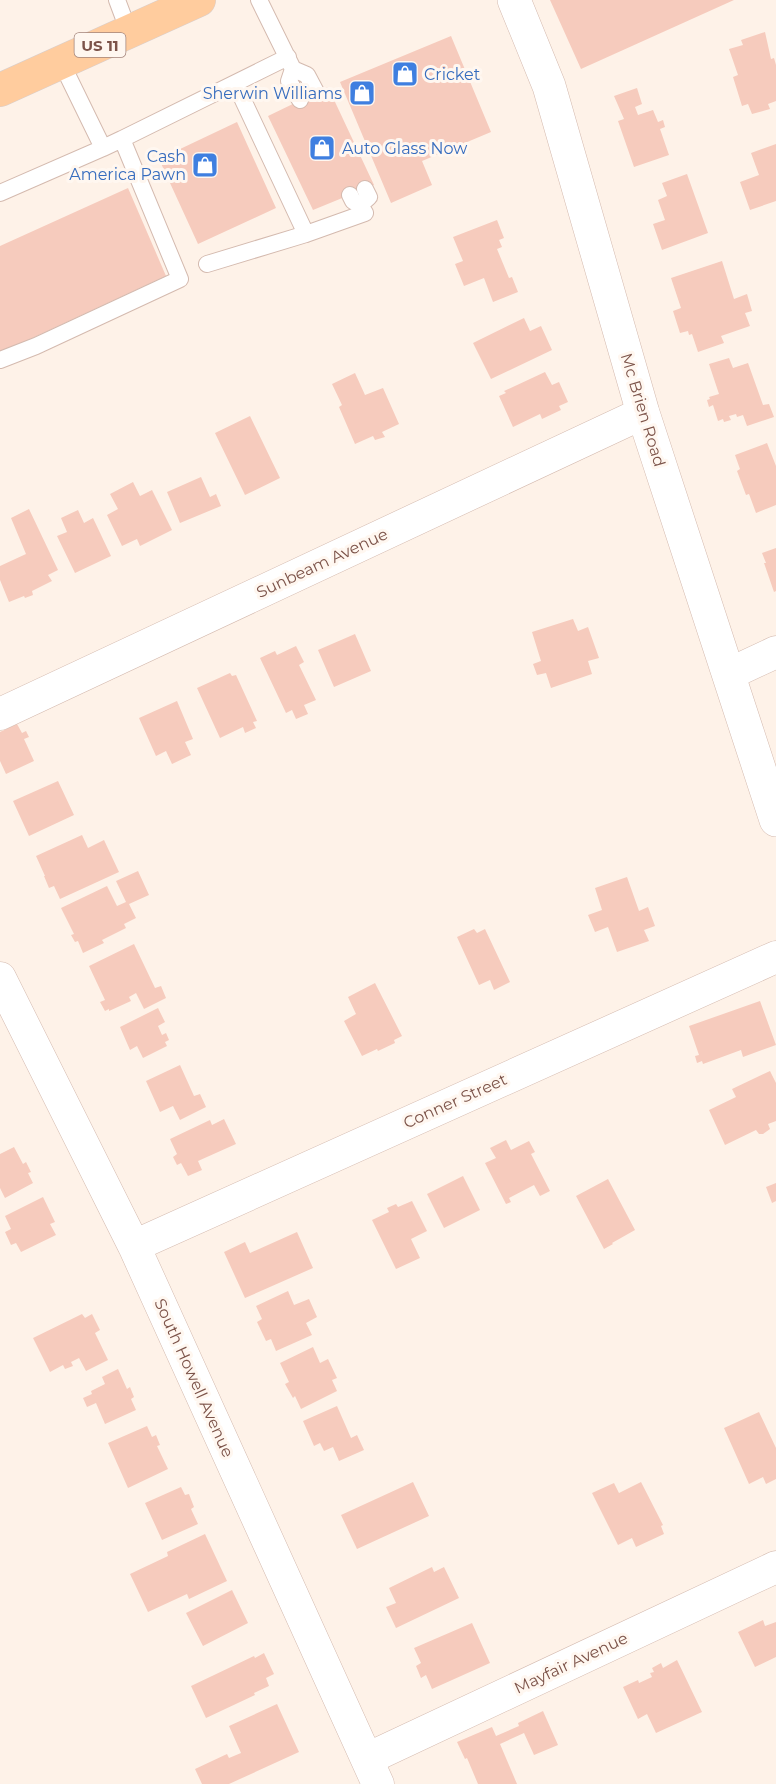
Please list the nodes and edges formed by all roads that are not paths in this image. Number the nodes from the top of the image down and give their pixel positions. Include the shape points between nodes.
1 (117, 0) edge
2 (199, 0) edge
3 (260, 0) edge
4 (513, 0) edge
5 (129, 32) junction
6 (61, 62) junction
7 (291, 63) junction
8 (236, 84) junction
9 (0, 90) edge
10 (316, 92) dead end
11 (300, 100) dead end
12 (122, 139) junction
13 (103, 148) junction
14 (0, 193) edge
15 (358, 196) dead end
16 (306, 234) junction
17 (207, 264) dead end
18 (0, 360) edge
19 (643, 413) junction
20 (776, 652) edge
21 (729, 674) junction
22 (0, 714) edge
23 (776, 820) edge
24 (776, 957) edge
25 (0, 978) edge
26 (134, 1246) junction
27 (776, 1567) edge
28 (372, 1771) edge

1 - 5 lane
2 - 5 main road, US 11
3 - 7 lane
4 - 19 street, Mc Brien Road via 549,86
5 - 6 main road, US 11
6 - 9 main road, US 11
6 - 13 lane
7 - 8 lane
7 - 10 lane via 307,75
7 - 11 lane via 289,81
8 - 12 lane
8 - 16 lane
12 - 13 lane
12 - 18 lane via 180,279
13 - 14 lane
15 - 16 lane via 365,213
16 - 17 lane
19 - 21 street, Mc Brien Road
19 - 22 street, Sunbeam Avenue
20 - 21 street
21 - 23 street, Mc Brien Road
24 - 26 street, Conner Street
25 - 26 street, South Howell Avenue
26 - 28 street, South Howell Avenue
27 - 28 street, Mayfair Avenue

